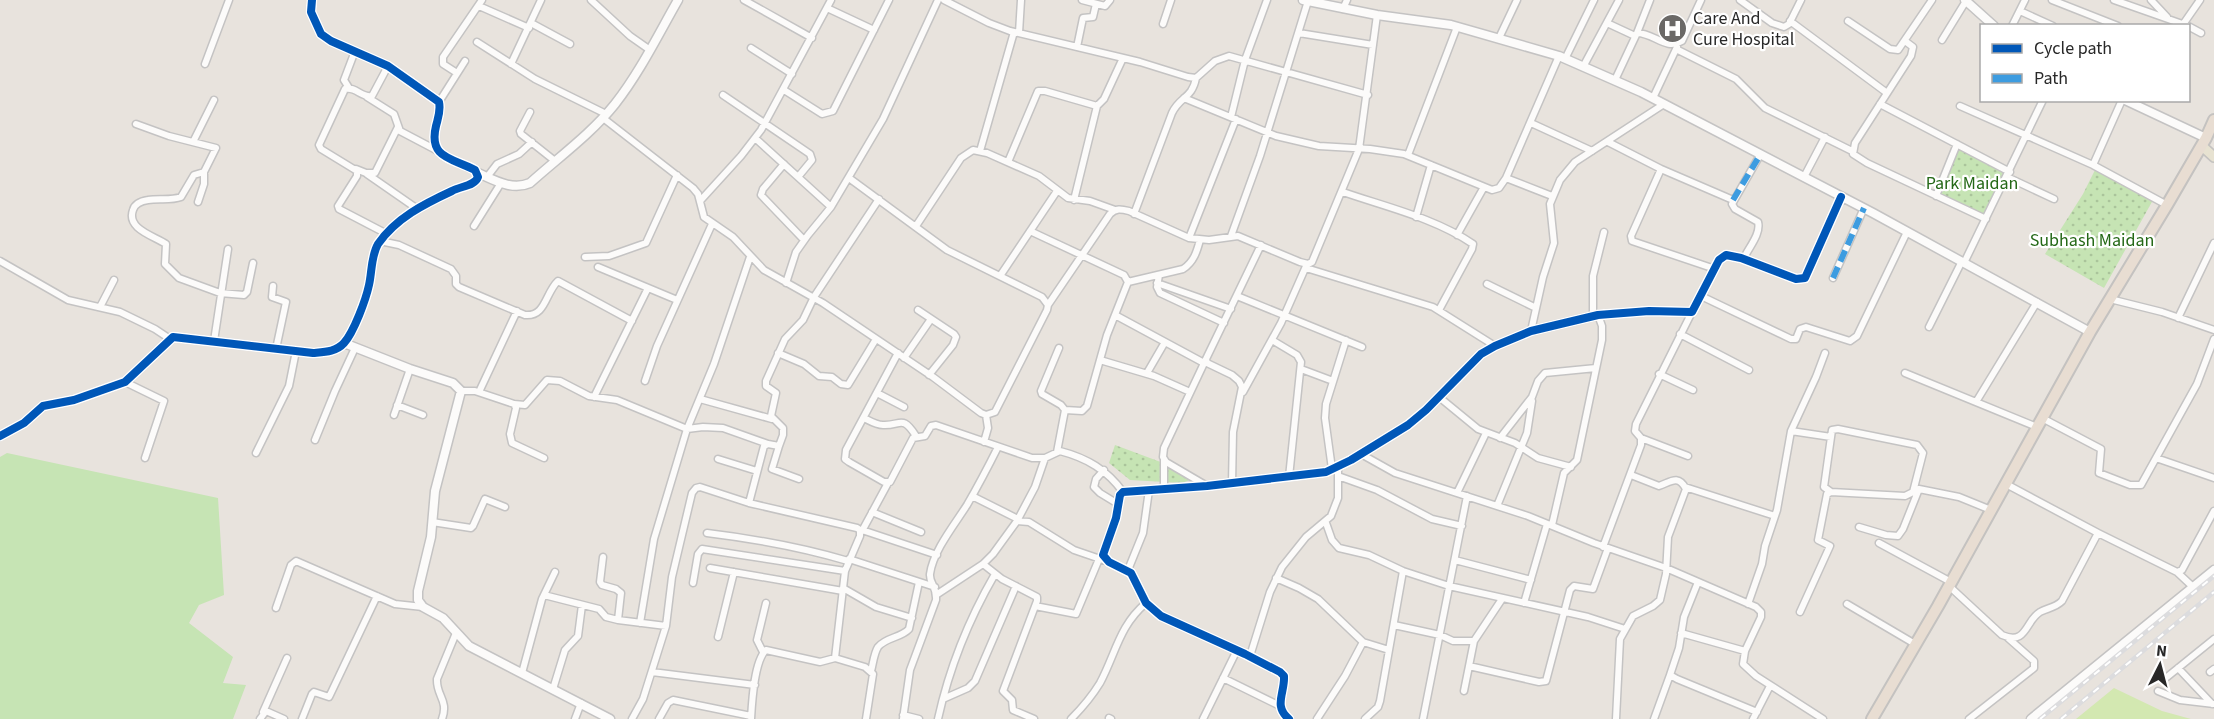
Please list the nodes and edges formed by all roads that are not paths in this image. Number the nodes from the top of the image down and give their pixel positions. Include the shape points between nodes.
1 (229, 0) edge
2 (312, 0) edge
3 (541, 0) edge
4 (591, 0) edge
5 (678, 0) edge
6 (744, 0) edge
7 (831, 0) edge
8 (889, 0) edge
9 (938, 0) edge
10 (944, 0) edge
11 (1021, 0) edge
12 (1082, 0) edge
13 (1110, 0) edge
14 (1171, 0) edge
15 (1266, 0) edge
16 (1517, 0) edge
17 (1594, 0) edge
18 (1619, 0) edge
19 (1650, 0) edge
20 (1701, 0) edge
21 (1740, 0) edge
22 (1755, 0) edge
23 (1801, 0) edge
24 (1932, 0) edge
25 (1966, 0) edge
26 (2025, 0) edge
27 (2052, 0) edge
28 (2114, 0) edge
29 (2151, 0) edge
30 (2200, 0) edge
31 (1306, 1) edge
32 (480, 3) edge
33 (1096, 4) junction
34 (1345, 4) edge
35 (827, 8) junction
36 (1751, 8) junction
37 (2019, 11) junction
38 (1377, 15) junction
39 (2168, 17) junction
40 (1790, 21) junction
41 (1848, 21) dead end
42 (1606, 23) junction
43 (1163, 24) dead end
44 (1993, 24) edge
45 (2013, 24) edge
46 (2048, 24) edge
47 (2113, 24) edge
48 (2185, 24) edge
49 (2188, 24) edge
50 (530, 25) junction
51 (1457, 27) junction
52 (2190, 27) edge
53 (874, 30) junction
54 (1016, 33) junction
55 (1299, 33) junction
56 (2201, 33) dead end
57 (1636, 34) junction
58 (812, 38) junction
59 (1499, 38) junction
60 (1942, 40) dead end
61 (1905, 41) junction
62 (477, 42) dead end
63 (570, 44) dead end
64 (1373, 45) junction
65 (1677, 46) junction
66 (1077, 47) junction
67 (751, 48) dead end
68 (650, 50) junction
69 (355, 51) junction
70 (1562, 57) junction
71 (1123, 58) junction
72 (1245, 60) junction
73 (465, 61) dead end
74 (205, 64) dead end
75 (511, 64) junction
76 (388, 66) junction
77 (1583, 67) junction
78 (1287, 72) junction
79 (457, 73) junction
80 (792, 74) junction
81 (1196, 78) junction
82 (1615, 80) junction
83 (349, 88) junction
84 (784, 90) junction
85 (1887, 93) junction
86 (723, 94) dead end
87 (1368, 95) junction
88 (367, 97) junction
89 (1653, 98) junction
90 (1184, 99) junction
91 (214, 100) dead end
92 (439, 102) junction
93 (2042, 102) edge
94 (2123, 102) edge
95 (2128, 102) edge
96 (1664, 104) junction
97 (1880, 104) junction
98 (1097, 106) junction
99 (1960, 106) dead end
100 (530, 112) dead end
101 (604, 116) junction
102 (1234, 118) junction
103 (2214, 120) edge
104 (765, 123) junction
105 (1530, 123) junction
106 (136, 124) dead end
107 (398, 127) junction
108 (1267, 134) junction
109 (2026, 135) junction
110 (1825, 137) junction
111 (755, 138) junction
112 (193, 142) junction
113 (532, 142) junction
114 (1608, 142) junction
115 (2204, 142) junction
116 (1957, 144) junction
117 (1359, 149) junction
118 (438, 151) junction
119 (980, 151) junction
120 (1592, 151) junction
121 (1852, 151) junction
122 (1760, 155) junction
123 (1408, 156) junction
124 (2214, 157) edge
125 (555, 161) junction
126 (1008, 162) junction
127 (784, 164) junction
128 (1431, 165) junction
129 (2092, 165) junction
130 (355, 169) junction
131 (1661, 169) junction
132 (204, 172) junction
133 (364, 172) junction
134 (478, 173) junction
135 (2008, 174) junction
136 (677, 175) junction
137 (487, 177) junction
138 (798, 177) junction
139 (1804, 177) junction
140 (849, 178) junction
141 (1506, 178) junction
142 (501, 183) junction
143 (1484, 187) junction
144 (1057, 191) junction
145 (1342, 192) junction
146 (1552, 196) junction
147 (1841, 196) junction
148 (1936, 196) junction
149 (879, 199) junction
150 (2054, 199) dead end
151 (1074, 200) junction
152 (1733, 200) junction
153 (700, 201) junction
154 (198, 202) dead end
155 (2167, 205) junction
156 (831, 207) junction
157 (416, 208) junction
158 (1864, 208) junction
159 (1114, 210) junction
160 (1134, 214) junction
161 (1416, 217) junction
162 (1986, 219) junction
163 (712, 224) junction
164 (474, 226) dead end
165 (915, 226) junction
166 (1030, 231) junction
167 (1604, 232) dead end
168 (1907, 232) junction
169 (387, 234) junction
170 (1456, 235) junction
171 (1231, 236) junction
172 (1189, 238) junction
173 (804, 240) junction
174 (1200, 240) junction
175 (380, 241) junction
176 (2214, 243) edge
177 (1261, 245) junction
178 (228, 249) dead end
179 (1080, 256) junction
180 (585, 257) dead end
181 (750, 257) junction
182 (1741, 258) junction
183 (3, 262) edge
184 (1963, 262) junction
185 (253, 263) dead end
186 (1307, 266) junction
187 (598, 267) dead end
188 (1715, 269) junction
189 (1159, 275) junction
190 (1000, 276) junction
191 (1833, 278) dead end
192 (114, 280) dead end
193 (1128, 282) junction
194 (786, 283) junction
195 (1157, 284) junction
196 (1487, 284) dead end
197 (273, 286) dead end
198 (648, 288) junction
199 (220, 296) junction
200 (1237, 296) junction
201 (1701, 296) junction
202 (814, 297) junction
203 (2110, 299) junction
204 (677, 300) junction
205 (2037, 302) junction
206 (1048, 305) junction
207 (99, 307) junction
208 (1536, 308) junction
209 (1231, 309) junction
210 (918, 310) dead end
211 (1439, 310) junction
212 (517, 311) junction
213 (1692, 312) junction
214 (1115, 315) junction
215 (1284, 315) junction
216 (1596, 315) junction
217 (2178, 318) junction
218 (931, 319) junction
219 (632, 321) junction
220 (1224, 323) junction
221 (1929, 327) dead end
222 (2214, 330) edge
223 (1531, 331) junction
224 (2090, 332) junction
225 (1680, 334) junction
226 (170, 339) junction
227 (876, 339) junction
228 (2214, 339) edge
229 (1272, 340) junction
230 (1346, 340) junction
231 (214, 341) junction
232 (1165, 342) junction
233 (344, 343) junction
234 (1494, 346) junction
235 (1362, 347) dead end
236 (355, 348) junction
237 (1059, 348) dead end
238 (276, 350) junction
239 (296, 351) junction
240 (778, 353) junction
241 (898, 353) junction
242 (1824, 353) dead end
243 (904, 358) junction
244 (1100, 360) junction
245 (1205, 361) junction
246 (1596, 368) junction
247 (410, 369) junction
248 (1301, 369) junction
249 (1749, 370) dead end
250 (1147, 373) junction
251 (1905, 373) dead end
252 (1659, 374) junction
253 (929, 375) junction
254 (645, 381) dead end
255 (1333, 381) junction
256 (125, 382) junction
257 (1693, 390) dead end
258 (461, 391) junction
259 (479, 392) junction
260 (1191, 392) junction
261 (877, 393) junction
262 (1241, 394) junction
263 (594, 397) junction
264 (1439, 397) junction
265 (1532, 397) junction
266 (700, 399) junction
267 (1976, 402) junction
268 (514, 404) junction
269 (397, 405) junction
270 (904, 407) dead end
271 (1065, 410) junction
272 (394, 415) dead end
273 (423, 415) dead end
274 (986, 415) junction
275 (864, 418) junction
276 (773, 419) junction
277 (2040, 423) junction
278 (687, 429) junction
279 (1791, 431) junction
280 (1486, 434) junction
281 (0, 436) edge
282 (916, 436) junction
283 (1831, 437) junction
284 (1500, 438) junction
285 (1641, 438) junction
286 (315, 440) dead end
287 (984, 442) junction
288 (768, 444) junction
289 (1520, 445) junction
290 (779, 446) junction
291 (998, 447) junction
292 (1056, 452) junction
293 (256, 453) dead end
294 (1361, 454) junction
295 (1688, 456) dead end
296 (145, 458) dead end
297 (544, 458) dead end
298 (1045, 458) junction
299 (718, 459) dead end
300 (2156, 459) junction
301 (1164, 460) junction
302 (1571, 467) junction
303 (1104, 470) junction
304 (757, 471) junction
305 (1336, 471) junction
306 (1631, 475) junction
307 (1288, 477) junction
308 (2214, 478) edge
309 (799, 479) dead end
310 (888, 483) junction
311 (1232, 484) junction
312 (2006, 484) junction
313 (1207, 486) junction
314 (1685, 487) junction
315 (1164, 489) junction
316 (1149, 490) junction
317 (1916, 490) junction
318 (1123, 492) junction
319 (1831, 492) junction
320 (1457, 493) junction
321 (972, 496) junction
322 (1467, 496) junction
323 (749, 503) junction
324 (1118, 504) junction
325 (1497, 506) junction
326 (505, 507) dead end
327 (1991, 510) junction
328 (2214, 511) edge
329 (872, 512) junction
330 (1775, 516) junction
331 (1018, 520) junction
332 (432, 522) junction
333 (1326, 523) junction
334 (1550, 524) junction
335 (1462, 526) junction
336 (1859, 527) dead end
337 (861, 532) junction
338 (921, 532) dead end
339 (707, 533) dead end
340 (2098, 533) junction
341 (1879, 543) dead end
342 (1605, 548) junction
343 (937, 555) junction
344 (603, 558) dead end
345 (1099, 559) junction
346 (848, 560) junction
347 (1455, 560) junction
348 (1109, 562) junction
349 (983, 564) junction
350 (710, 568) dead end
351 (1666, 568) junction
352 (1128, 570) junction
353 (2214, 570) edge
354 (845, 571) junction
355 (555, 572) dead end
356 (734, 572) junction
357 (1403, 572) junction
358 (2177, 572) junction
359 (995, 574) junction
360 (1276, 578) junction
361 (1531, 580) junction
362 (919, 582) junction
363 (1698, 582) junction
364 (693, 583) dead end
365 (1950, 584) junction
366 (1016, 586) junction
367 (1449, 586) junction
368 (936, 587) junction
369 (2193, 587) junction
370 (843, 590) junction
371 (544, 595) junction
372 (936, 595) junction
373 (377, 596) junction
374 (1502, 599) junction
375 (766, 603) dead end
376 (1146, 603) junction
377 (1524, 603) junction
378 (1748, 604) junction
379 (1847, 604) dead end
380 (582, 605) junction
381 (1035, 606) junction
382 (423, 607) junction
383 (276, 608) dead end
384 (1565, 612) junction
385 (1800, 612) dead end
386 (912, 618) junction
387 (618, 620) junction
388 (640, 623) junction
389 (1394, 625) junction
390 (666, 626) junction
391 (1625, 629) junction
392 (456, 633) junction
393 (1682, 633) junction
394 (1440, 635) junction
395 (718, 637) dead end
396 (2008, 638) junction
397 (2214, 639) edge
398 (1474, 641) junction
399 (1363, 642) junction
400 (1916, 644) junction
401 (1237, 650) junction
402 (1389, 650) junction
403 (1745, 651) junction
404 (763, 652) junction
405 (1250, 656) junction
406 (287, 658) dead end
407 (835, 658) junction
408 (1469, 666) junction
409 (2178, 668) junction
410 (871, 671) junction
411 (652, 672) junction
412 (522, 673) junction
413 (1670, 675) junction
414 (2167, 677) dead end
415 (1223, 678) junction
416 (755, 685) junction
417 (1770, 686) junction
418 (553, 689) junction
419 (1464, 691) dead end
420 (2158, 691) dead end
421 (943, 699) junction
422 (2212, 702) edge
423 (580, 703) junction
424 (1280, 706) junction
425 (1757, 711) junction
426 (263, 712) junction
427 (751, 717) edge
428 (903, 717) edge
429 (260, 719) edge
430 (284, 719) edge
431 (302, 719) edge
432 (442, 719) edge
433 (575, 719) edge
434 (609, 719) edge
435 (633, 719) edge
436 (659, 719) edge
437 (866, 719) edge
438 (919, 719) edge
439 (938, 719) edge
440 (1034, 719) edge
441 (1071, 719) edge
442 (1203, 719) edge
443 (1289, 719) edge
444 (1317, 719) edge
445 (1365, 719) edge
446 (1423, 719) edge
447 (1616, 719) edge
448 (1654, 719) edge
449 (1753, 719) edge
450 (1823, 719) edge
451 (1872, 719) edge
452 (1969, 719) edge
453 (2031, 719) edge

1 - 74 street
2 - 69 street via 311,12 321,34
3 - 50 street
4 - 68 street
5 - 68 street
6 - 58 street
7 - 35 street
8 - 53 street
9 - 140 street via 883,120
10 - 54 street
11 - 54 street
12 - 33 street
13 - 33 street via 1107,5
14 - 43 street
15 - 72 street
16 - 59 street
17 - 70 street
18 - 42 street
19 - 57 street
20 - 65 street
21 - 36 street
22 - 36 street
23 - 40 street
24 - 61 street
25 - 44 street
25 - 60 street
26 - 37 street
27 - 47 street
28 - 39 street
29 - 39 street
30 - 49 street
31 - 34 street
31 - 55 street
32 - 50 street
32 - 79 street via 443,57 443,64
33 - 66 street via 1093,17 1083,18
34 - 38 street
35 - 53 street
35 - 58 street
36 - 40 street via 1778,26 1784,27
37 - 45 street
37 - 46 street
38 - 51 street
38 - 64 street
39 - 48 street
40 - 85 street
41 - 61 street via 1894,51
42 - 57 street
42 - 77 street
50 - 63 street
50 - 75 street
51 - 59 street
51 - 123 street
52 - 56 street
53 - 84 street via 833,111 822,114
54 - 66 street
54 - 119 street
55 - 64 street
55 - 78 street
57 - 65 street
57 - 82 street
58 - 80 street
59 - 70 street
61 - 85 street via 1913,51
62 - 75 street
64 - 87 street
65 - 89 street
65 - 110 street via 1736,79 1765,108
66 - 71 street
67 - 80 street
68 - 101 street
69 - 76 street
69 - 83 street via 344,81
70 - 77 street
70 - 105 street
71 - 81 street
71 - 98 street
72 - 78 street
72 - 81 street via 1221,57
72 - 102 street
73 - 79 street
75 - 101 street
76 - 88 street via 372,96
76 - 92 street
77 - 82 street
78 - 87 street
78 - 108 street
79 - 92 street
80 - 84 street
81 - 90 street via 1193,91
82 - 89 street
83 - 88 street
83 - 130 street via 344,91 319,145
84 - 104 street
85 - 97 street
86 - 104 street
87 - 117 street
88 - 107 street via 394,114
89 - 96 street
90 - 102 street
90 - 160 street via 1172,113
91 - 112 street
92 - 118 street via 434,142
93 - 109 street
94 - 129 street
95 - 115 street
96 - 114 street
96 - 122 street
97 - 116 street
97 - 121 street
98 - 126 street via 1038,91
98 - 151 street
99 - 109 street
100 - 113 street via 520,131
101 - 125 street
101 - 136 street
102 - 108 street
102 - 172 street
103 - 115 highway
104 - 111 street
104 - 138 street via 812,157
105 - 120 street
105 - 141 street
106 - 112 street
107 - 118 street
107 - 133 street via 378,170 372,174
108 - 117 street via 1319,146
108 - 171 street
109 - 129 street
109 - 135 street
110 - 121 street
110 - 139 street
111 - 127 street
111 - 153 street
112 - 132 street via 216,148
113 - 125 street
113 - 137 street via 519,154 497,164
114 - 120 street
114 - 131 street
115 - 124 main road
115 - 155 highway
116 - 135 street
116 - 148 street
117 - 123 street
117 - 145 street
118 - 134 street
119 - 126 street
119 - 165 street via 961,158
120 - 146 street via 1566,170
121 - 148 street via 1867,163
122 - 139 street
122 - 152 street
123 - 128 street
125 - 142 street via 530,183
126 - 144 street via 1039,176
127 - 138 street
127 - 173 street via 761,195
128 - 143 street
128 - 161 street
129 - 155 street
130 - 133 street
130 - 169 street via 358,173 339,209
131 - 152 street
131 - 188 street via 1632,232 1632,241
132 - 154 street
132 - 199 street via 194,176 181,197 140,202 133,208 132,217 139,229 166,244 165,264 177,276
133 - 157 street
134 - 137 street
134 - 157 street via 474,184 460,186
135 - 150 street
135 - 162 street
136 - 153 street via 693,188
136 - 180 street via 646,243 609,256
137 - 142 street
138 - 156 street
139 - 147 street
140 - 149 street
140 - 156 street
141 - 143 street via 1498,188
141 - 146 street
142 - 164 street
143 - 170 street
144 - 151 street
144 - 166 street
145 - 161 street
145 - 186 street via 1316,258
146 - 208 street via 1549,212 1554,243
147 - 158 street
147 - 182 street via 1805,279
148 - 162 street
149 - 165 street
149 - 202 street
151 - 159 street via 1099,203
152 - 182 street via 1735,209 1759,225
153 - 163 street via 704,217
155 - 203 highway
156 - 173 street
157 - 169 street
158 - 168 street
158 - 191 street
159 - 160 street
159 - 179 street
160 - 172 street
161 - 170 street
162 - 184 street
163 - 181 street via 733,237
163 - 204 street
165 - 190 street via 947,250
166 - 179 street
166 - 190 street
167 - 216 street via 1592,284
168 - 184 street
168 - 201 street via 1857,336 1850,341 1806,327 1796,339 1791,339
169 - 175 street
170 - 211 street via 1473,247
171 - 174 street
171 - 177 street
172 - 174 street
173 - 194 street
174 - 189 street via 1189,266
175 - 212 street via 399,245 451,269 459,286
175 - 233 street via 366,297
176 - 217 street
177 - 186 street
177 - 200 street
178 - 199 street
179 - 193 street via 1124,275
179 - 206 street
181 - 194 street
181 - 266 street
182 - 188 street via 1726,255
183 - 207 street via 68,300
184 - 205 street
184 - 221 street
185 - 199 street via 246,294
186 - 211 street
186 - 215 street
187 - 198 street
188 - 201 street
189 - 193 street
189 - 195 street
190 - 206 street via 1042,297
192 - 207 street
193 - 214 street
194 - 202 street
195 - 209 street
195 - 220 street via 1160,293
196 - 208 street
197 - 238 street via 272,297 286,302
198 - 204 street
198 - 219 street
199 - 231 street
200 - 209 street
200 - 215 street
201 - 213 street
202 - 227 street
202 - 240 street via 803,320 788,334
203 - 217 street
203 - 224 highway
204 - 254 street
205 - 224 street
205 - 267 street
206 - 274 street via 995,412
207 - 226 street via 135,319
208 - 223 street
209 - 220 street
210 - 218 street
211 - 234 street
212 - 219 street via 536,315 558,281
212 - 259 street
213 - 216 street
213 - 225 street
214 - 232 street
214 - 244 street
215 - 229 street
215 - 230 street
216 - 223 street
216 - 246 street via 1602,332
217 - 222 street
218 - 243 street
218 - 253 street via 956,337 954,345
219 - 263 street
220 - 245 street
223 - 234 street
224 - 277 highway
225 - 249 street
225 - 252 street
226 - 231 street via 176,336
226 - 256 street
227 - 240 street via 848,385 819,376 804,364
227 - 241 street
228 - 300 street via 2197,384
229 - 248 street via 1297,355
229 - 262 street
230 - 235 street
230 - 255 street
231 - 238 street
232 - 245 street
232 - 250 street
233 - 236 street
233 - 239 street via 326,352
234 - 264 street
236 - 247 street
236 - 286 street
237 - 271 street via 1041,391
238 - 239 street
239 - 293 street via 289,386
240 - 276 street via 765,383 776,393
241 - 243 street
241 - 261 street
242 - 279 street
243 - 253 street
244 - 250 street
244 - 271 street via 1085,410
245 - 260 street
245 - 262 street via 1239,381
246 - 265 street via 1545,373
246 - 302 street via 1577,460
247 - 258 street via 453,383
247 - 269 street
248 - 255 street
248 - 307 street
250 - 260 street
251 - 267 street
252 - 257 street
252 - 285 street via 1635,428
253 - 274 street
255 - 305 street via 1325,411
256 - 281 street via 43,406 24,423
256 - 296 street via 164,400
258 - 259 street
258 - 332 street via 435,491
259 - 268 street
260 - 301 street via 1164,448
261 - 270 street
261 - 275 street
262 - 311 street via 1233,432
263 - 268 street via 551,379 525,405
263 - 278 street via 617,400
264 - 280 street
264 - 294 street via 1408,424
265 - 284 street
265 - 289 street via 1527,433
266 - 276 street
266 - 278 street
267 - 277 street
268 - 297 street via 512,443
269 - 272 street
269 - 273 street
271 - 292 street
274 - 287 street
275 - 282 street via 880,425 905,423
275 - 310 street via 845,459
276 - 290 street via 783,428
277 - 300 street via 2101,449 2098,470 2130,485 2141,485
277 - 312 highway
278 - 288 street via 723,428
278 - 388 street via 654,539
279 - 283 street
279 - 330 street
280 - 284 street
280 - 320 street
282 - 287 street via 925,436 936,424
282 - 310 street
283 - 317 street via 1832,430 1838,429 1917,445 1923,453
283 - 319 street via 1824,487
284 - 289 street
285 - 295 street
285 - 306 street
287 - 291 street
288 - 290 street
288 - 304 street
289 - 302 street via 1538,458
289 - 325 street
290 - 309 street via 772,469
291 - 298 street
291 - 321 street
292 - 298 street
292 - 303 street via 1069,453
294 - 305 street
294 - 320 street via 1395,473
298 - 331 street
299 - 304 street
300 - 308 street
301 - 313 street
301 - 315 street
302 - 334 street via 1564,473
303 - 318 street
303 - 324 street via 1094,487
304 - 323 street
305 - 307 street
305 - 333 street via 1338,498
305 - 335 street via 1432,519
306 - 314 street via 1659,486 1670,479
306 - 342 street
307 - 311 street
310 - 329 street
311 - 313 street
312 - 327 highway
312 - 340 street
313 - 315 street
314 - 330 street
314 - 351 street via 1668,537
315 - 316 street
316 - 318 street
316 - 352 street via 1143,533
317 - 319 street via 1900,496
317 - 327 street via 1959,497
317 - 336 street via 1898,536
318 - 324 street
319 - 385 street via 1827,494 1818,540 1830,546
320 - 322 street
321 - 331 street
321 - 343 street
322 - 325 street
322 - 335 street
323 - 337 street
323 - 390 street via 706,488 696,488 692,493 672,577
324 - 348 street via 1104,549
325 - 334 street
326 - 332 street via 485,500 472,527
327 - 365 highway
328 - 358 street via 2182,570
329 - 337 street
329 - 338 street
330 - 378 street
331 - 345 street
331 - 349 street
332 - 382 street via 418,591
333 - 357 street via 1339,548 1369,555
333 - 360 street via 1306,537
334 - 342 street
334 - 361 street
335 - 347 street
337 - 343 street
337 - 346 street
339 - 346 street via 799,547
340 - 358 street
340 - 396 street via 2059,604 2037,614 2021,635
341 - 365 street
342 - 351 street
342 - 384 street via 1593,589 1572,587
343 - 368 street via 929,575
344 - 387 street via 600,582 621,593
345 - 348 street
345 - 381 street via 1076,614
346 - 354 street
346 - 362 street
347 - 361 street
347 - 367 street
348 - 352 street
349 - 359 street
349 - 372 street
350 - 356 street
351 - 363 street
351 - 391 street via 1659,600 1637,612
352 - 376 street
353 - 369 street
354 - 364 street via 702,549
354 - 370 street
355 - 371 street
356 - 370 street
356 - 395 street
357 - 367 street
357 - 389 street
358 - 369 street
359 - 366 street
359 - 421 street via 969,627
360 - 399 street via 1318,599
360 - 405 street
361 - 377 street
362 - 368 street
362 - 386 street
363 - 378 street
363 - 393 street
365 - 396 street
365 - 400 highway
366 - 381 street via 1036,597
366 - 421 street via 975,681
367 - 374 street
367 - 394 street
368 - 372 street
369 - 453 street
370 - 386 street via 883,610
370 - 407 street
371 - 380 street
371 - 412 street
372 - 428 street via 910,670
373 - 382 street via 403,606
373 - 383 street via 296,561 291,565
373 - 431 street via 330,695 328,698 314,692
374 - 377 street
374 - 398 street
375 - 404 street via 757,640
376 - 401 street via 1161,616
376 - 441 street via 1129,620 1092,696
377 - 384 street
378 - 403 street via 1761,612 1761,617
379 - 400 street
380 - 387 street
380 - 418 street via 578,636 566,650
381 - 440 street via 1003,691 1012,700 1012,710
382 - 392 street via 443,618
384 - 391 street
384 - 408 street via 1546,681
386 - 410 street via 905,633 877,649
387 - 388 street
388 - 390 street
389 - 394 street
389 - 402 street
390 - 411 street
391 - 447 street via 1618,652
392 - 412 street via 469,646
392 - 432 street via 437,679 445,706
393 - 403 street
393 - 413 street
394 - 398 street via 1460,642
394 - 446 street
396 - 452 street via 2034,661 2034,668
397 - 409 street
398 - 408 street
399 - 402 street
399 - 444 street
400 - 451 highway
401 - 405 street
401 - 415 street
402 - 445 street via 1378,707
403 - 417 street via 1743,664 1747,670
404 - 407 street via 770,650 820,662
404 - 416 street
405 - 424 street via 1284,676
406 - 426 street
407 - 410 street
408 - 419 street
409 - 414 street
409 - 422 street
410 - 437 street
411 - 416 street
411 - 435 street
412 - 418 street
413 - 425 street
413 - 448 street
415 - 424 street
415 - 442 street
416 - 427 street
417 - 425 street
417 - 450 street
418 - 423 street
420 - 422 street via 2180,700
421 - 439 street
423 - 433 street
423 - 434 street
424 - 443 street
425 - 449 street
426 - 429 street
426 - 430 street
427 - 436 street via 673,700
428 - 438 street

